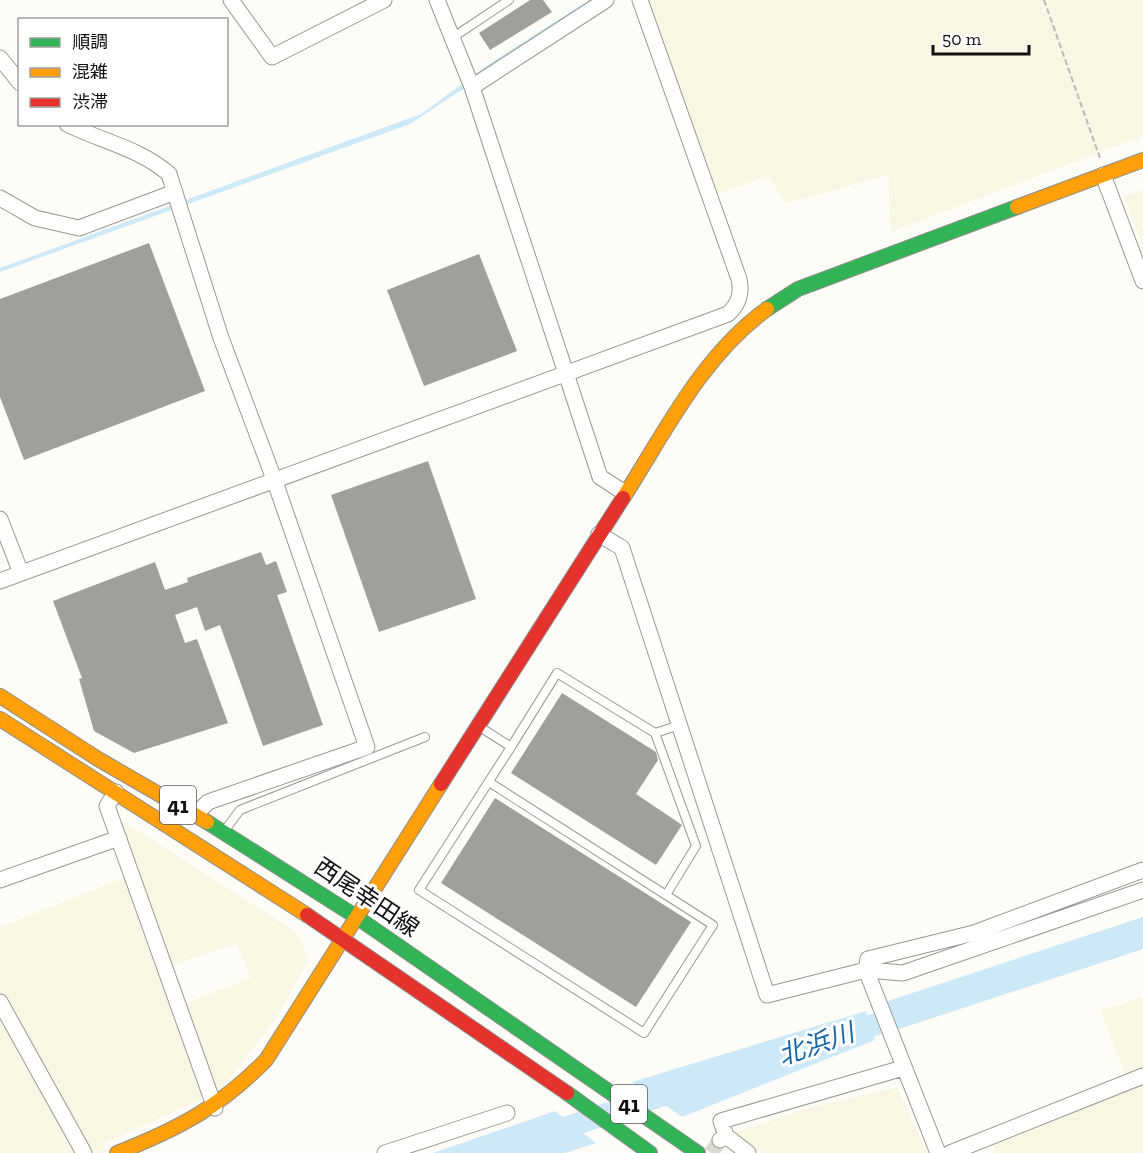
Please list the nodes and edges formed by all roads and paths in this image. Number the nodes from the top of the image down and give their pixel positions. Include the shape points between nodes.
1 (231, 0) edge
2 (384, 0) edge
3 (437, 0) edge
4 (509, 0) edge
5 (606, 0) edge
6 (640, 0) edge
7 (1044, 0) edge
8 (452, 38) junction
9 (0, 58) edge
10 (18, 80) edge
11 (472, 87) junction
12 (73, 126) edge
13 (1143, 160) edge
14 (1103, 175) junction
15 (175, 192) junction
16 (0, 198) edge
17 (1143, 281) edge
18 (566, 372) junction
19 (274, 479) junction
20 (625, 493) junction
21 (0, 519) edge
22 (599, 534) junction
23 (21, 573) junction
24 (0, 581) edge
25 (0, 696) edge
26 (0, 718) edge
27 (477, 725) junction
28 (681, 725) junction
29 (656, 733) junction
30 (425, 737) dead end
31 (511, 747) junction
32 (489, 782) junction
33 (116, 792) junction
34 (195, 815) junction
35 (223, 832) junction
36 (119, 838) junction
37 (1143, 870) edge
38 (0, 880) edge
39 (1143, 890) edge
40 (666, 895) junction
41 (355, 916) junction
42 (343, 938) junction
43 (866, 970) junction
44 (0, 1002) edge
45 (903, 1068) junction
46 (1143, 1076) edge
47 (215, 1108) junction
48 (507, 1113) dead end
49 (645, 1150) edge
50 (84, 1153) edge
51 (117, 1153) edge
52 (385, 1153) edge
53 (698, 1153) edge
54 (748, 1153) edge
55 (938, 1153) edge
56 (950, 1153) edge

1 - 2 street via 272,57
3 - 8 street
4 - 8 lane
5 - 11 street
6 - 18 street via 742,291 728,314
7 - 14 path
8 - 11 street
9 - 10 street
11 - 18 street
12 - 15 street via 131,148 154,162 169,174
13 - 14 main road
14 - 17 street
14 - 20 main road via 798,289 772,303 745,324 704,371
15 - 16 street via 79,228 35,218
15 - 19 street via 221,338
18 - 19 street
18 - 20 street via 600,477
19 - 23 street
19 - 34 street via 367,747 208,802
20 - 22 main road
21 - 23 street
22 - 27 main road
22 - 28 street via 622,548
23 - 24 street
25 - 34 main road, 西尾幸田線 / 41
26 - 33 main road, 西尾幸田線 / 41
27 - 31 lane
27 - 41 main road
28 - 29 lane
28 - 43 street via 767,995
29 - 31 lane via 557,673
29 - 40 lane via 696,846
30 - 35 lane via 240,810
31 - 32 lane
32 - 40 lane
32 - 40 lane via 420,890 644,1033 713,924
33 - 36 street via 107,806
33 - 42 main road, 西尾幸田線 / 41
34 - 35 main road, 西尾幸田線 / 41
35 - 41 main road, 西尾幸田線 / 41
36 - 38 street
36 - 47 street
37 - 43 street via 974,933 868,959
39 - 43 street via 903,973
41 - 42 main road
41 - 53 main road, 西尾幸田線 / 41
42 - 47 main road via 266,1060 239,1090
42 - 49 main road, 西尾幸田線 / 41
43 - 45 street
44 - 50 street
45 - 54 street via 722,1120 723,1138
45 - 55 street
46 - 56 street
47 - 51 main road via 193,1123
48 - 52 street

